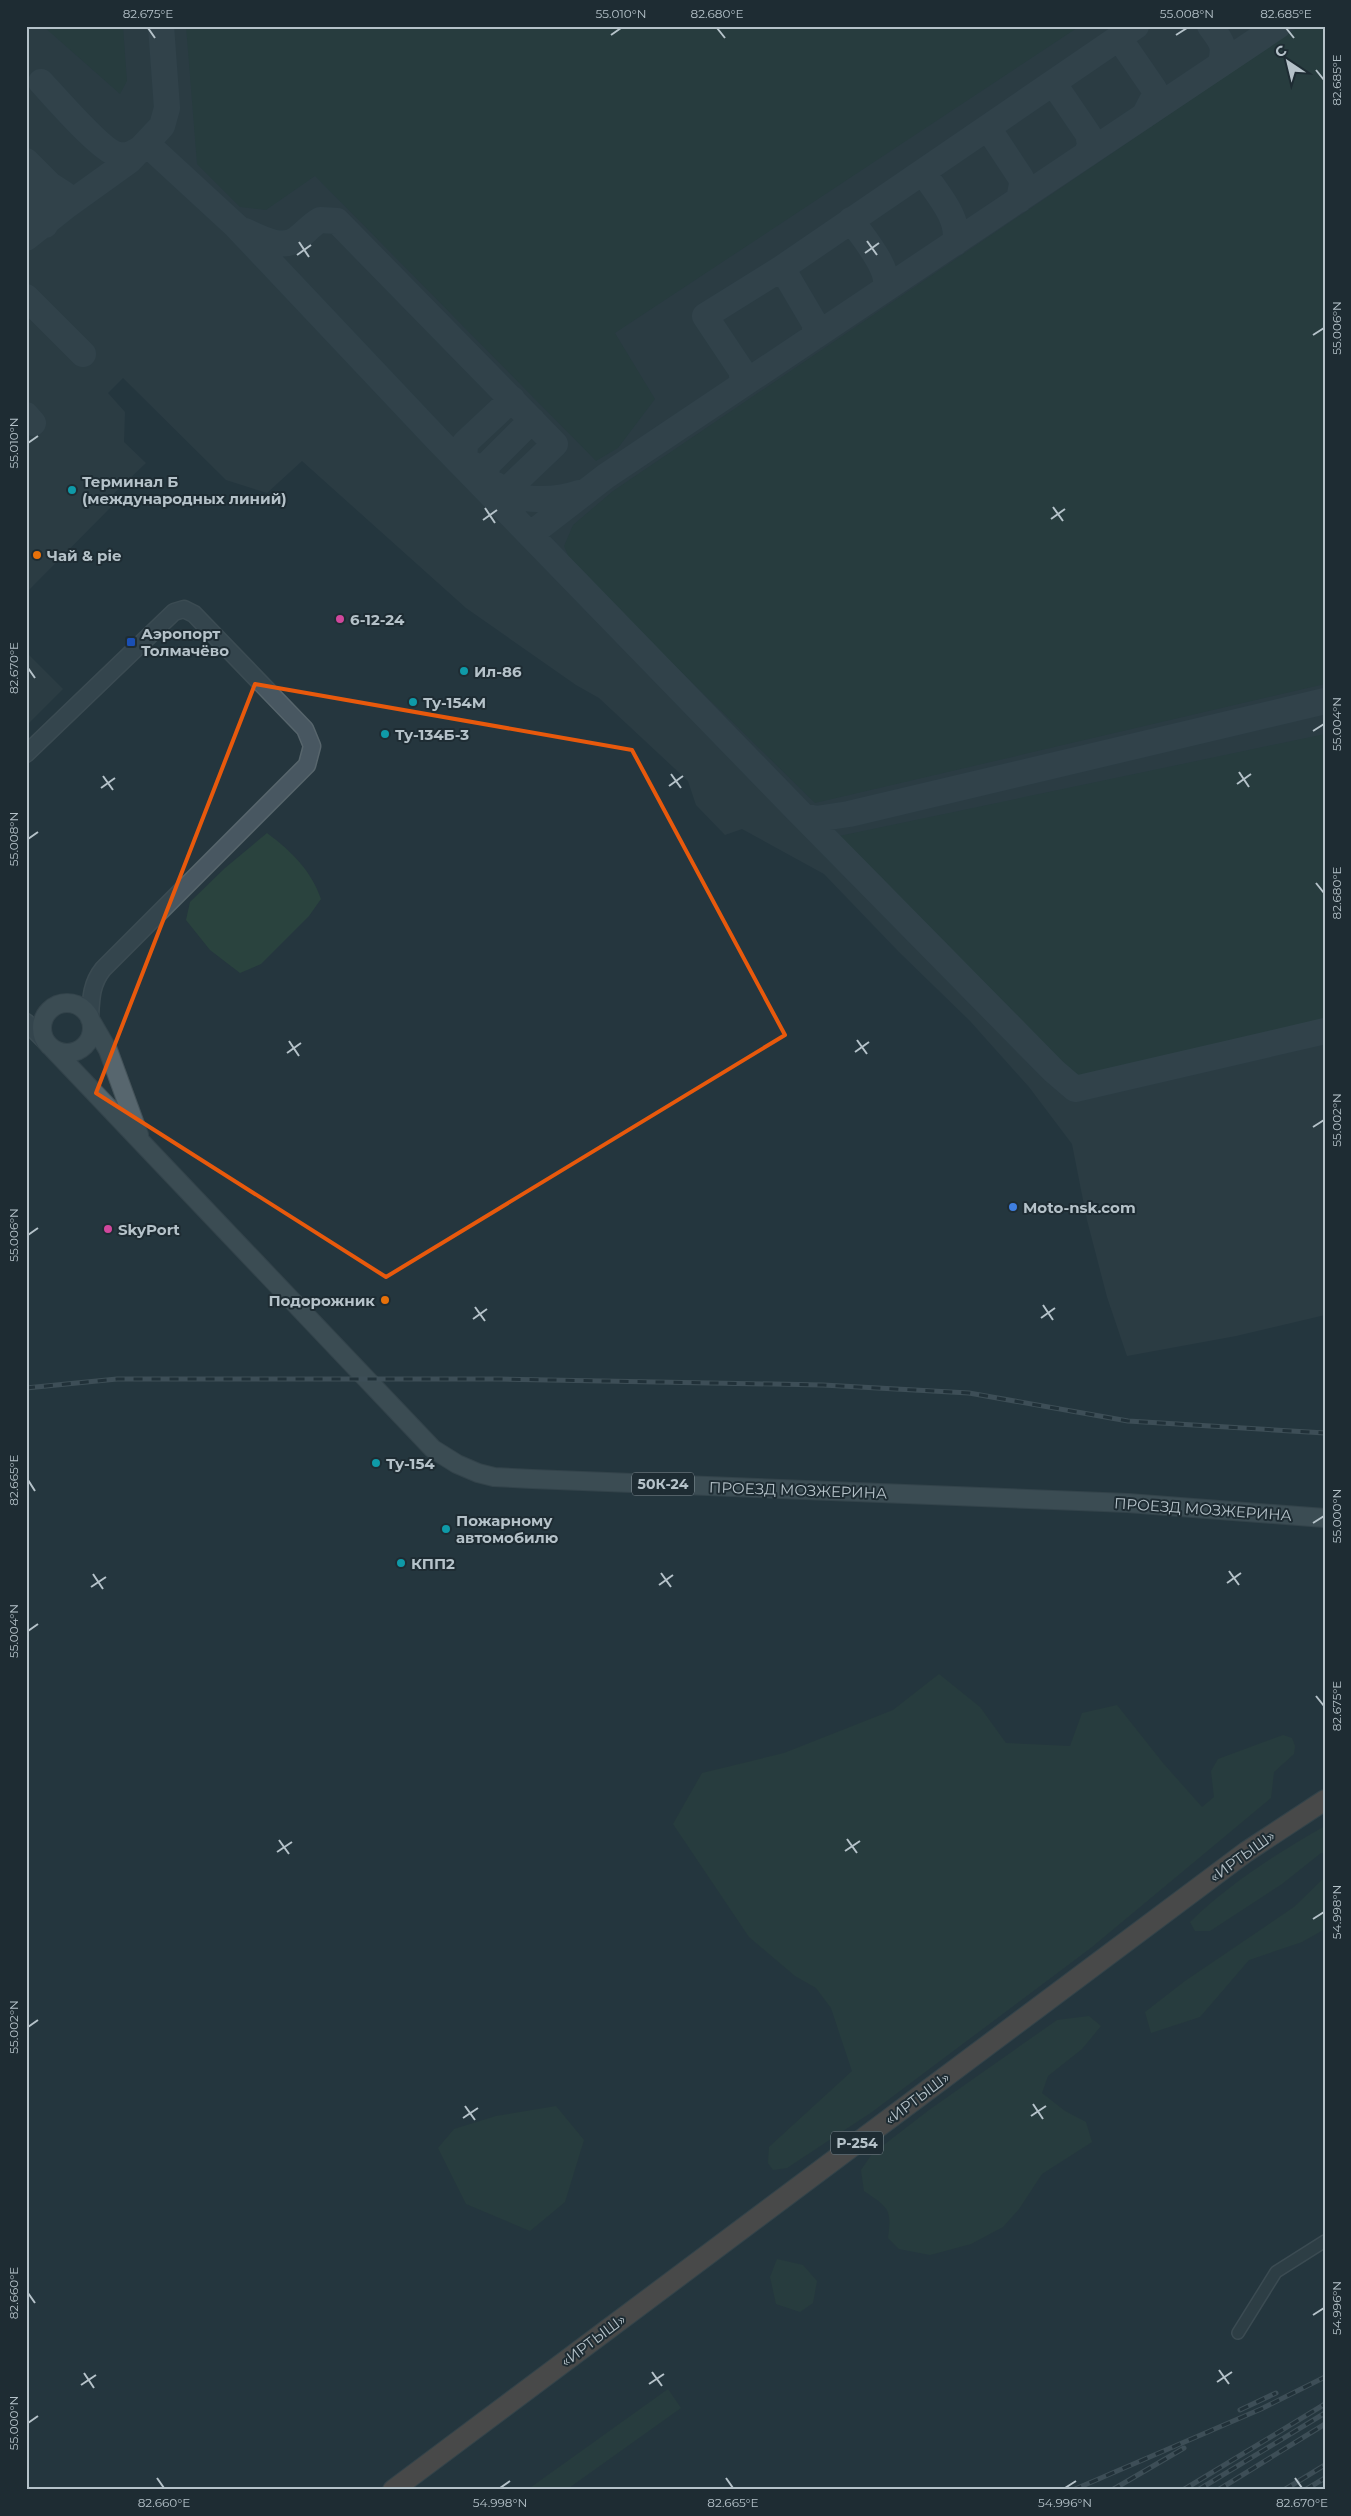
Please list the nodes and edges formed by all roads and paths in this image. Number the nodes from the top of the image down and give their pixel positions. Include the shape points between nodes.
1 (26, 754) edge
2 (90, 1018) junction
3 (26, 1022) edge
4 (49, 1045) junction
5 (141, 1140) junction
6 (1325, 1518) edge
7 (1325, 1800) edge
8 (1325, 2242) edge
9 (1238, 2333) dead end
10 (392, 2490) edge

1 - 2 street via 174,612 184,609 194,614 305,729 312,746 308,765 103,968 92,987
2 - 4 main road via 91,1034 82,1048 67,1053
2 - 4 main road via 79,1006 55,1006 44,1018 43,1034
2 - 5 main road, ПРОЕЗД МОЗЖЕРИНА via 108,1050
3 - 4 street
4 - 5 main road, ПРОЕЗД МОЗЖЕРИНА
5 - 6 main road, ПРОЕЗД МОЗЖЕРИНА / 50К-24 via 420,1438 446,1458 478,1472 494,1477 542,1480 1128,1503
7 - 10 highway, «ИРТЫШ» / Р-254 via 1246,1852
8 - 9 street via 1276,2272

